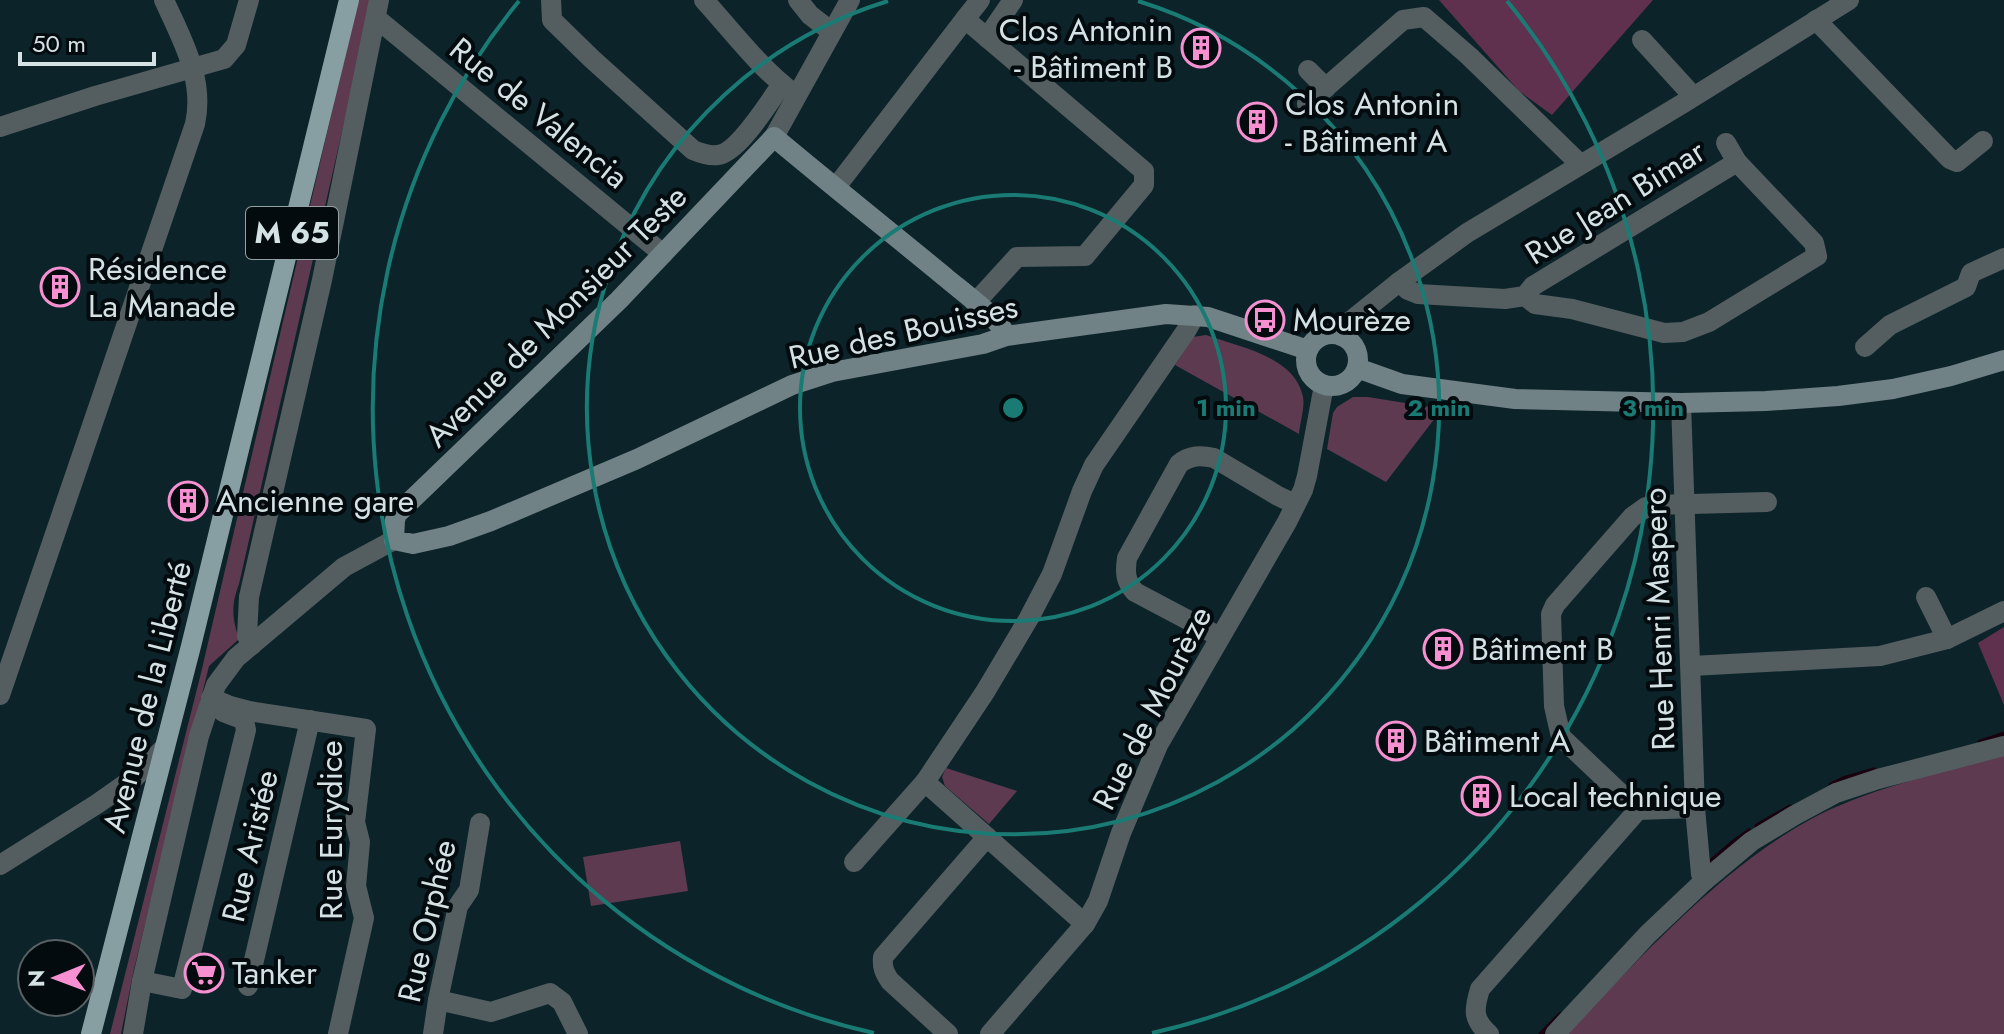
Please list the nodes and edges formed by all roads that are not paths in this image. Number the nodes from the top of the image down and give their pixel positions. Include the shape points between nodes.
1 (164, 0) edge
2 (249, 0) edge
3 (349, 0) edge
4 (551, 0) edge
5 (704, 0) edge
6 (798, 0) edge
7 (850, 0) edge
8 (980, 0) edge
9 (1013, 0) edge
10 (1849, 0) edge
11 (378, 9) edge
12 (965, 19) junction
13 (1816, 20) junction
14 (832, 32) junction
15 (987, 38) junction
16 (1642, 40) dead end
17 (193, 67) junction
18 (1308, 70) dead end
19 (1326, 88) junction
20 (790, 90) junction
21 (1693, 96) junction
22 (1307, 104) dead end
23 (0, 127) edge
24 (774, 137) junction
25 (1983, 141) dead end
26 (1726, 143) dead end
27 (1737, 162) junction
28 (1580, 164) junction
29 (836, 187) junction
30 (663, 254) junction
31 (2004, 258) edge
32 (1399, 282) junction
33 (1525, 296) junction
34 (975, 303) junction
35 (1195, 315) junction
36 (1006, 336) junction
37 (1341, 336) junction
38 (1865, 347) dead end
39 (1308, 350) junction
40 (2004, 360) edge
41 (1357, 368) junction
42 (1324, 385) junction
43 (1681, 403) junction
44 (1767, 502) dead end
45 (1295, 504) junction
46 (1685, 504) junction
47 (394, 540) junction
48 (1926, 597) dead end
49 (2004, 611) edge
50 (1220, 637) junction
51 (1947, 639) junction
52 (252, 645) junction
53 (1692, 666) junction
54 (0, 695) edge
55 (209, 704) junction
56 (310, 720) junction
57 (2004, 746) edge
58 (165, 747) junction
59 (925, 782) junction
60 (1695, 808) junction
61 (1638, 810) junction
62 (480, 823) dead end
63 (987, 837) junction
64 (854, 862) dead end
65 (0, 865) edge
66 (1704, 881) junction
67 (1085, 924) junction
68 (142, 981) junction
69 (248, 986) dead end
70 (438, 1000) junction
71 (91, 1034) edge
72 (133, 1034) edge
73 (338, 1034) edge
74 (433, 1034) edge
75 (578, 1034) edge
76 (948, 1034) edge
77 (990, 1034) edge
78 (1489, 1034) edge
79 (1555, 1034) edge

1 - 17 street
2 - 17 street via 236,45 224,59
3 - 58 main road, Avenue de la Liberté / M 65
4 - 20 street via 552,20 700,153 728,152
5 - 20 street
6 - 14 street
7 - 14 street, Avenue de Monsieur Teste
8 - 12 street
9 - 15 street
10 - 13 street
11 - 30 street, Rue de Valencia
11 - 52 street via 249,597 247,636
12 - 15 street
12 - 29 street
13 - 21 street
13 - 25 street via 1950,159 1957,162
14 - 20 street, Avenue de Monsieur Teste
15 - 34 street via 1139,166 1144,185 1085,256 1017,257
16 - 21 street
17 - 23 street
17 - 54 street via 198,92 195,124
18 - 19 street
19 - 22 street
19 - 28 street via 1403,20 1424,17
20 - 24 street, Avenue de Monsieur Teste
21 - 28 street
24 - 29 street
24 - 30 street, Avenue de Monsieur Teste
26 - 27 street, Rue Jean Bimar
27 - 33 street, Rue Jean Bimar via 1533,286
27 - 33 street, Rue Jean Bimar via 1814,243 1817,256 1812,261 1683,332 1664,333 1535,304
28 - 32 street
29 - 34 street
30 - 47 street, Avenue de Monsieur Teste via 397,514
31 - 38 street via 1971,273 1966,287 1890,325
32 - 33 street, Rue Jean Bimar via 1418,294
32 - 37 street via 1348,323
34 - 36 street
35 - 36 street, Rue des Bouisses via 1166,314
35 - 39 street, Rue des Bouisses
35 - 59 street via 1094,465 1029,618
36 - 47 street, Rue des Bouisses via 792,385 491,521 413,544
37 - 39 street via 1325,335
37 - 41 street via 1356,349
39 - 42 street via 1308,372
40 - 43 street via 1893,389
41 - 42 street via 1344,384
41 - 43 street via 1402,384 1515,399
42 - 45 street, Rue de Mourèze via 1307,476
43 - 46 street, Rue Henri Maspero
44 - 46 street
45 - 50 street, Rue de Mourèze
45 - 50 street via 1214,458 1202,455 1179,464 1127,558 1128,584
46 - 53 street, Rue Henri Maspero
46 - 61 street via 1653,505 1632,517 1551,614 1554,706 1561,737
47 - 52 street via 344,567
48 - 51 street
49 - 51 street
50 - 67 street, Rue de Mourèze via 1158,745
51 - 53 street via 1880,656
52 - 55 street via 216,685
53 - 60 street, Rue Henri Maspero
55 - 56 street, Rue Eurydice
55 - 68 street
55 - 68 street via 244,720 246,730 182,989
56 - 69 street, Rue Aristée
56 - 73 street, Rue Eurydice via 366,729 355,822 360,842 356,886 364,918
57 - 66 street via 1836,793 1752,841
58 - 65 street via 134,778
58 - 71 main road, Avenue de la Liberté / M 65
59 - 63 street
59 - 64 street
60 - 61 street
60 - 66 street, Rue Henri Maspero
61 - 78 street via 1480,989 1474,1009
62 - 70 street, Rue Orphée via 469,890 458,906
63 - 67 street
63 - 76 street via 883,957 890,981
66 - 79 street
67 - 77 street, Rue de Mourèze
68 - 72 street
70 - 74 street, Rue Orphée
70 - 75 street via 491,1012 550,993 562,1002

